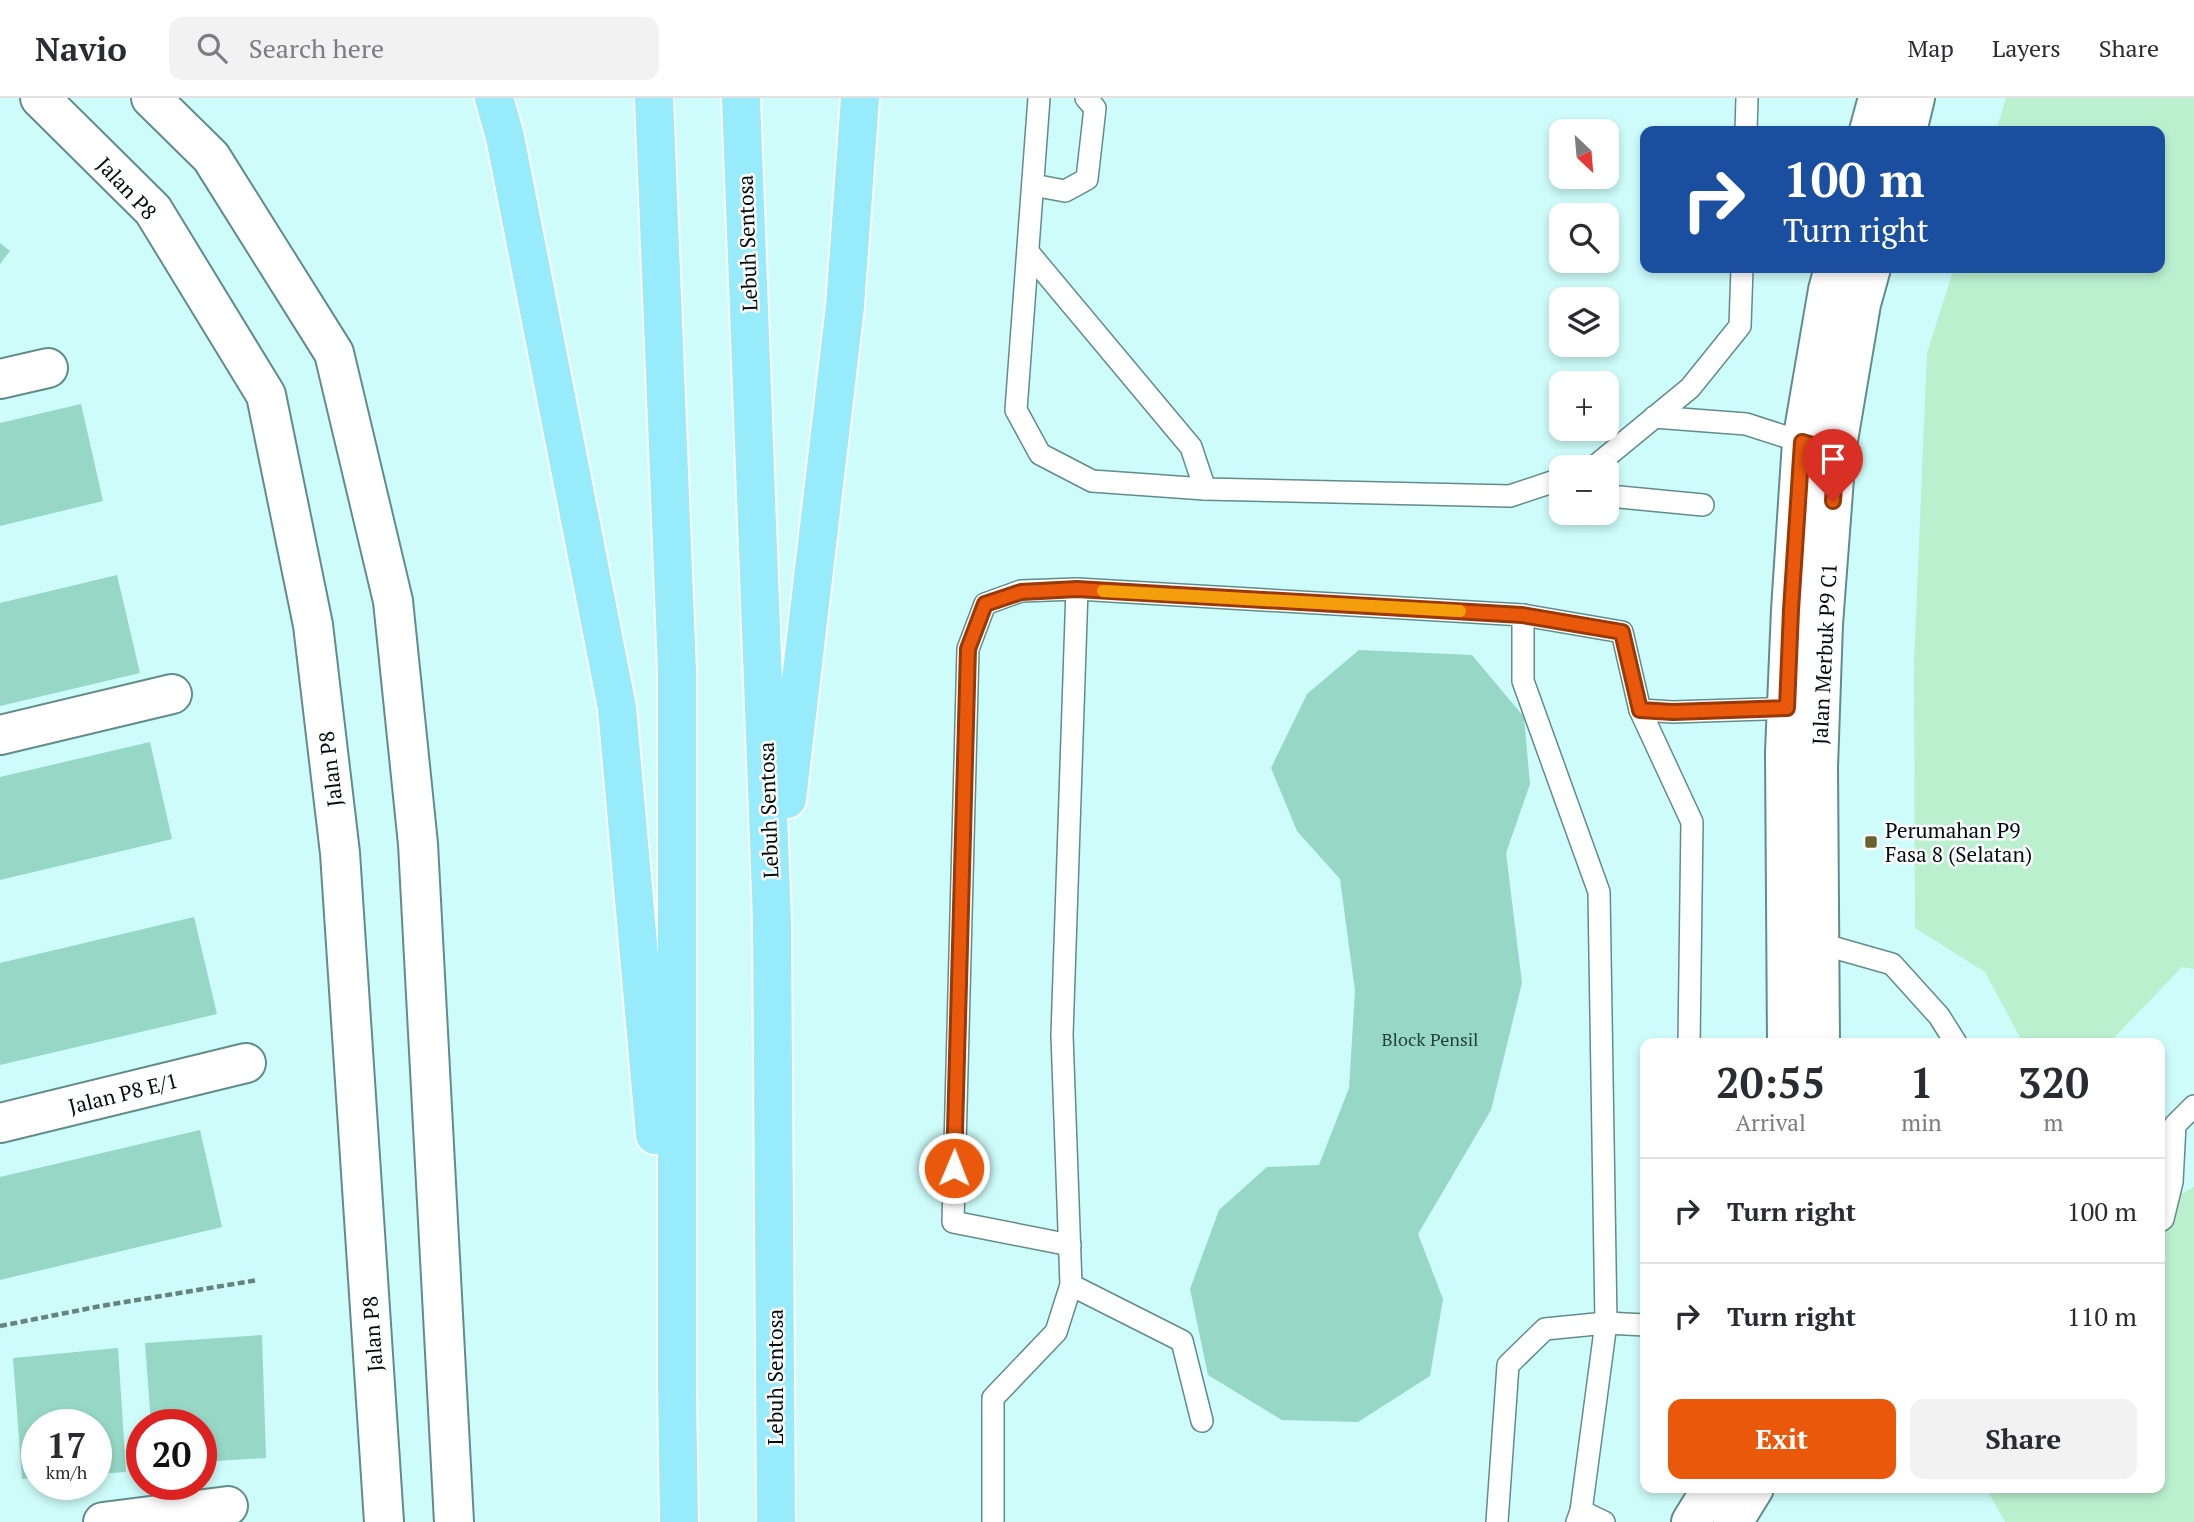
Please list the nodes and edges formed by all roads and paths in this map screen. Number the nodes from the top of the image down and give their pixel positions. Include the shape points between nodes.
1 (40, 98) edge
2 (151, 98) edge
3 (494, 98) edge
4 (654, 98) edge
5 (741, 98) edge
6 (860, 98) edge
7 (1039, 98) edge
8 (1086, 98) edge
9 (1747, 98) edge
10 (1878, 98) edge
11 (1915, 98) edge
12 (1746, 126) edge
13 (1870, 126) edge
14 (1907, 126) edge
15 (1033, 185) junction
16 (1028, 252) junction
17 (1742, 273) edge
18 (1833, 273) edge
19 (1870, 273) edge
20 (48, 368) dead end
21 (0, 379) edge
22 (1654, 417) junction
23 (1819, 447) junction
24 (1608, 455) edge
25 (1549, 483) edge
26 (1205, 489) junction
27 (1619, 497) edge
28 (1703, 505) dead end
29 (1077, 589) junction
30 (1522, 615) junction
31 (172, 694) dead end
32 (1803, 708) junction
33 (1640, 710) junction
34 (0, 735) edge
35 (772, 921) junction
36 (1818, 943) junction
37 (1689, 1038) edge
38 (1787, 1038) edge
39 (1820, 1038) edge
40 (1953, 1038) edge
41 (246, 1063) dead end
42 (2194, 1106) edge
43 (0, 1123) edge
44 (2165, 1211) edge
45 (1070, 1245) junction
46 (258, 1280) dead end
47 (1071, 1285) junction
48 (1606, 1323) junction
49 (1640, 1325) edge
50 (0, 1326) edge
51 (677, 1392) junction
52 (1202, 1421) dead end
53 (1709, 1493) edge
54 (1751, 1493) edge
55 (228, 1506) dead end
56 (1579, 1517) edge
57 (103, 1522) edge
58 (384, 1522) edge
59 (454, 1522) edge
60 (679, 1522) edge
61 (776, 1522) edge
62 (993, 1522) edge
63 (1497, 1522) edge
64 (1604, 1522) edge
65 (1691, 1522) edge
66 (1732, 1522) edge

1 - 58 street, Jalan P8 via 153,210 266,395 313,625 340,853
2 - 59 street via 211,157 334,353 393,601 418,844
3 - 51 main road via 617,708
4 - 51 main road via 677,671
5 - 35 main road, Lebuh Sentosa
6 - 35 main road via 845,306
7 - 15 lane
8 - 15 lane via 1095,107 1087,179 1065,191
9 - 12 lane
10 - 13 street
11 - 14 street
15 - 16 lane
16 - 26 lane via 1191,447
16 - 26 lane via 1016,410 1040,454 1092,481
17 - 22 lane via 1740,326 1690,388
18 - 23 street, Jalan Merbuk P9 C1
19 - 23 street, Jalan Merbuk P9 C1
20 - 21 street
22 - 23 lane via 1746,424
22 - 24 lane
23 - 32 street, Jalan Merbuk P9 C1 via 1824,624
25 - 26 lane via 1510,496
27 - 28 lane
29 - 30 lane
29 - 45 lane via 1062,1035
29 - 45 lane via 1021,592 985,604 968,649 953,1222
30 - 33 lane via 1622,632
30 - 48 lane via 1523,681 1599,892
31 - 34 street
32 - 33 lane
32 - 36 street, Jalan Merbuk P9 C1
32 - 38 street, Jalan Merbuk P9 C1 via 1785,928
33 - 37 lane via 1692,822
35 - 61 main road, Lebuh Sentosa
36 - 39 street, Jalan Merbuk P9 C1
36 - 40 lane via 1892,964
41 - 43 street, Jalan P8 E/1
42 - 44 lane via 2175,1125 2172,1182
45 - 47 lane
46 - 50 path
47 - 52 lane via 1182,1341
47 - 62 lane via 1056,1332 993,1398
48 - 49 lane
48 - 56 lane
48 - 63 lane via 1545,1329 1508,1365
51 - 60 main road
53 - 65 street
54 - 66 street
55 - 57 street
56 - 64 lane

